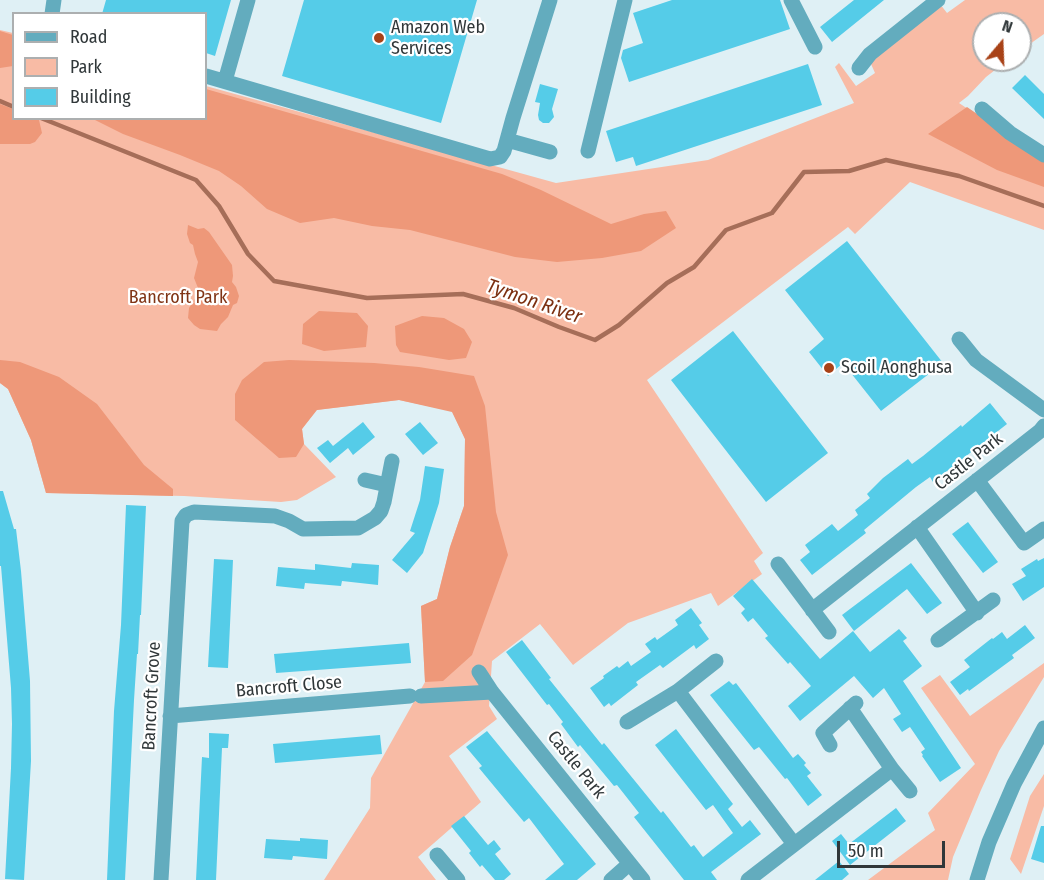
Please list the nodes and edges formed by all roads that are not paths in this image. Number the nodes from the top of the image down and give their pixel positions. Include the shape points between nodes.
1 (248, 0) edge
2 (550, 0) edge
3 (626, 0) edge
4 (791, 0) edge
5 (938, 0) edge
6 (815, 47) dead end
7 (859, 68) dead end
8 (207, 76) edge
9 (225, 81) junction
10 (982, 109) dead end
11 (507, 140) junction
12 (588, 151) dead end
13 (550, 152) dead end
14 (1044, 155) edge
15 (959, 339) dead end
16 (1044, 410) edge
17 (1044, 426) edge
18 (392, 461) dead end
19 (365, 480) dead end
20 (977, 480) junction
21 (387, 485) junction
22 (917, 528) junction
23 (1044, 529) edge
24 (778, 564) dead end
25 (993, 600) dead end
26 (812, 610) junction
27 (977, 613) junction
28 (829, 632) dead end
29 (938, 640) dead end
30 (716, 661) dead end
31 (479, 672) dead end
32 (678, 691) junction
33 (492, 692) junction
34 (170, 716) junction
35 (627, 722) dead end
36 (1044, 728) edge
37 (830, 745) dead end
38 (892, 769) junction
39 (910, 791) dead end
40 (794, 844) junction
41 (437, 855) dead end
42 (629, 864) junction
43 (161, 880) edge
44 (458, 880) edge
45 (611, 880) edge
46 (643, 880) edge
47 (748, 880) edge
48 (977, 880) edge

1 - 9 street
2 - 11 street
3 - 12 street
4 - 6 street
5 - 7 street via 870,54
8 - 9 street
9 - 11 street via 490,159 500,157
10 - 14 street
11 - 13 street
15 - 16 street via 976,360
17 - 20 street, Castle Park
18 - 21 street
19 - 21 street
20 - 22 street, Castle Park
20 - 23 street via 1024,543
21 - 34 street, Bancroft Grove via 381,511 358,528 303,529 275,516 194,512 186,515 182,521
22 - 26 street, Castle Park
22 - 27 street
24 - 26 street
25 - 27 street
26 - 28 street
27 - 29 street
30 - 32 street
31 - 33 street, Castle Park
32 - 35 street
32 - 40 street
33 - 34 street, Bancroft Close
33 - 42 street, Castle Park
34 - 43 street, Bancroft Grove
36 - 48 street via 1014,784
37 - 38 street via 823,733 853,706
38 - 39 street
38 - 40 street
40 - 47 street
41 - 44 street
42 - 45 street
42 - 46 street, Castle Park

